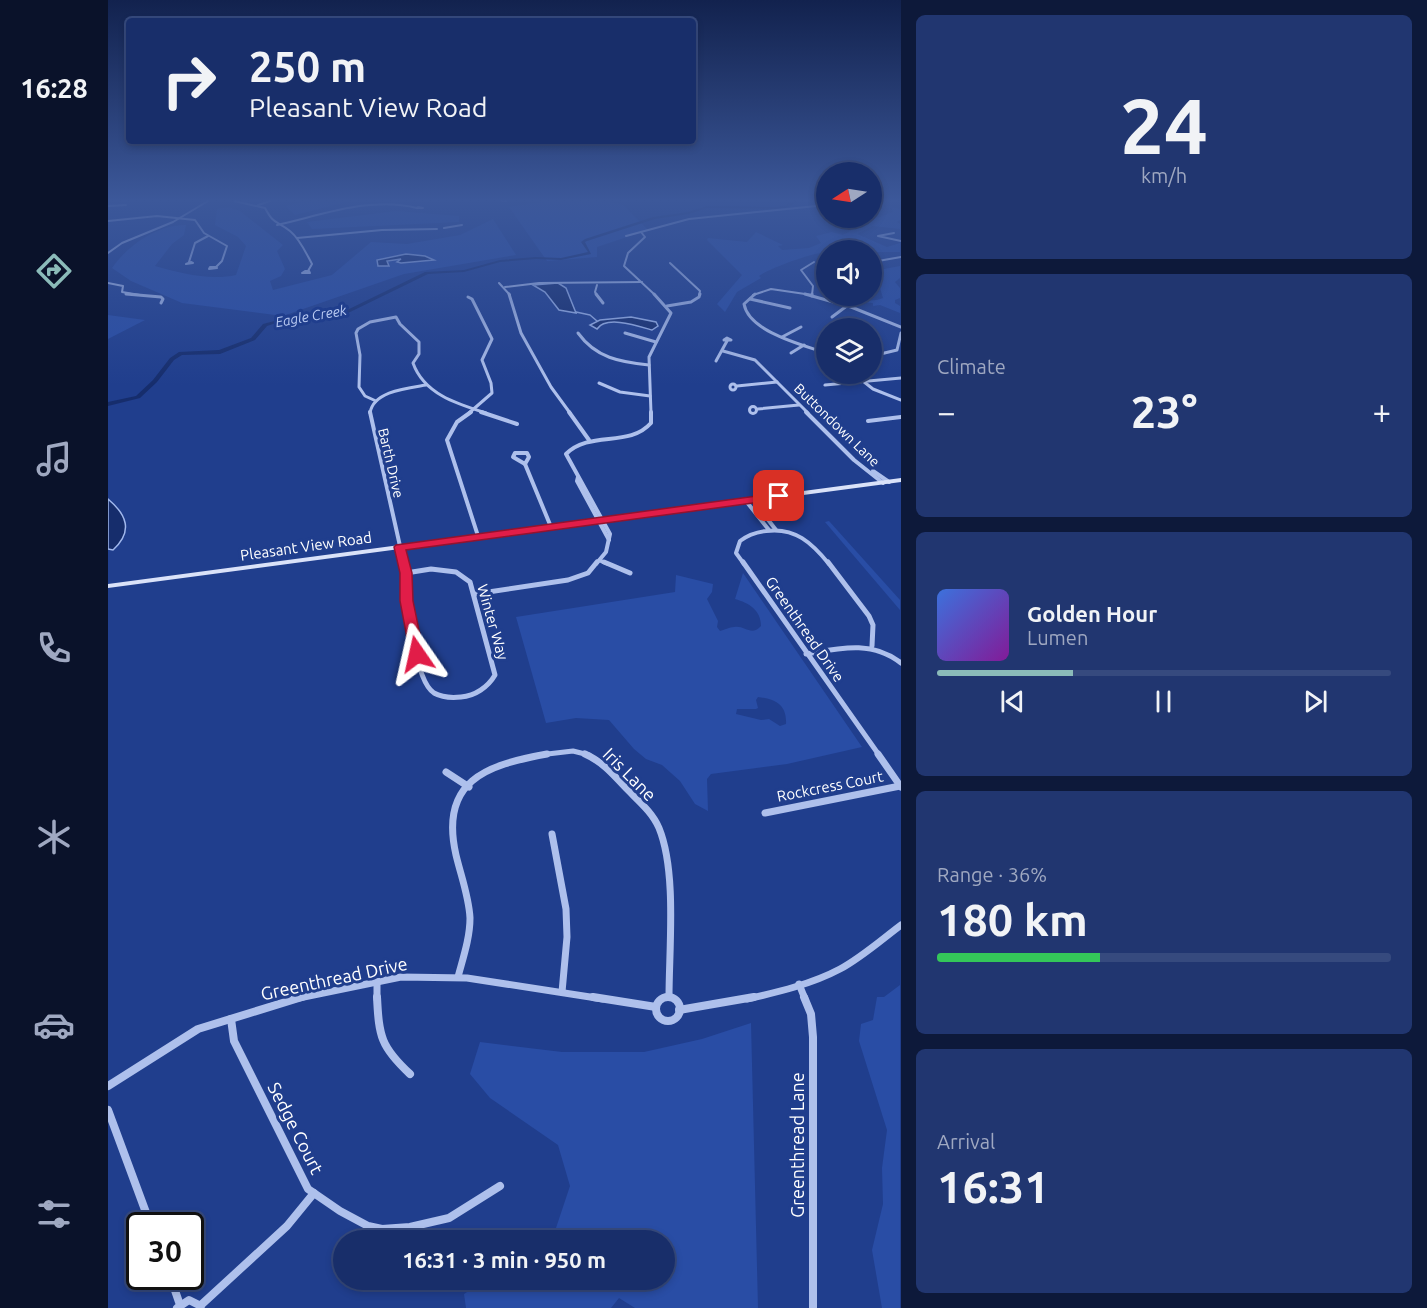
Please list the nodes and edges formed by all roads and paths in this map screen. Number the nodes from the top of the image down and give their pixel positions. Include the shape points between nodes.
1 (220, 262) edge
2 (311, 262) edge
3 (624, 262) edge
4 (814, 262) dead end
5 (670, 263) dead end
6 (216, 267) dead end
7 (308, 271) dead end
8 (642, 282) junction
9 (108, 283) edge
10 (499, 283) dead end
11 (597, 285) junction
12 (505, 287) junction
13 (812, 296) junction
14 (468, 297) dead end
15 (816, 297) edge
16 (750, 299) junction
17 (161, 303) dead end
18 (603, 303) dead end
19 (667, 306) junction
20 (847, 306) edge
21 (850, 306) edge
22 (790, 308) dead end
23 (832, 317) dead end
24 (801, 327) dead end
25 (900, 327) edge
26 (578, 333) dead end
27 (625, 333) dead end
28 (900, 333) edge
29 (783, 337) junction
30 (727, 341) dead end
31 (656, 342) junction
32 (804, 345) junction
33 (816, 349) edge
34 (723, 351) junction
35 (791, 353) dead end
36 (882, 353) edge
37 (716, 361) dead end
38 (649, 365) junction
39 (768, 373) joint
40 (900, 378) edge
41 (882, 380) edge
42 (777, 382) junction
43 (599, 383) dead end
44 (844, 384) edge
45 (866, 384) edge
46 (426, 385) junction
47 (825, 385) dead end
48 (737, 386) dead end
49 (650, 396) junction
50 (900, 400) edge
51 (376, 401) junction
52 (799, 405) junction
53 (476, 409) junction
54 (758, 409) dead end
55 (900, 417) edge
56 (868, 421) dead end
57 (517, 424) dead end
58 (589, 440) junction
59 (525, 464) dead end
60 (900, 480) edge
61 (886, 482) junction
62 (750, 500) junction
63 (601, 520) junction
64 (551, 527) junction
65 (772, 530) junction
66 (478, 536) junction
67 (400, 547) junction
68 (601, 561) junction
69 (406, 573) junction
70 (630, 573) dead end
71 (108, 586) edge
72 (474, 594) junction
73 (872, 646) junction
74 (806, 654) junction
75 (900, 663) edge
76 (477, 693) joint
77 (446, 772) dead end
78 (469, 787) junction
79 (900, 787) edge
80 (765, 813) dead end
81 (552, 834) dead end
82 (900, 925) edge
83 (458, 977) junction
84 (377, 982) junction
85 (799, 984) junction
86 (562, 992) junction
87 (669, 997) junction
88 (656, 1007) junction
89 (679, 1010) junction
90 (231, 1019) junction
91 (410, 1074) dead end
92 (108, 1086) edge
93 (108, 1110) edge
94 (500, 1186) dead end
95 (314, 1193) junction
96 (146, 1212) edge
97 (174, 1290) edge
98 (179, 1306) edge
99 (201, 1307) edge
100 (813, 1308) edge

1 - 6 street
2 - 7 street
3 - 8 street via 628,272
4 - 13 street via 801,270 813,286
5 - 19 street via 700,291 699,297 691,302
8 - 11 street
8 - 19 street
9 - 17 street via 123,286 122,292 127,294 161,297
10 - 12 street
11 - 12 street via 553,281
11 - 18 street via 595,292
12 - 58 street via 516,306 522,335 560,401
13 - 15 street
13 - 16 street via 768,290
14 - 53 street via 492,339 482,360 492,393
16 - 22 street
16 - 29 street via 743,306 745,310 768,332
19 - 31 street via 670,317
20 - 23 street
21 - 25 street
24 - 29 street
26 - 38 street via 594,352
27 - 31 street
28 - 36 street via 897,350
29 - 32 street
30 - 34 street
31 - 38 street
32 - 33 street
32 - 35 street
34 - 37 street
34 - 39 street via 755,360
38 - 49 street
39 - 42 street, Buttondown Lane
40 - 41 street
42 - 48 street
42 - 52 street, Buttondown Lane
43 - 49 street via 620,392
44 - 47 street
45 - 50 street
46 - 51 street
46 - 51 street via 414,371 413,363 421,349 416,336 401,327 396,317 370,322 356,333 359,387 365,396
46 - 53 street
49 - 58 street via 649,428 640,434
51 - 67 street, Barth Drive via 370,410 371,422
52 - 54 street
52 - 61 street, Buttondown Lane via 854,460
53 - 57 street
53 - 66 street via 452,427 447,445
55 - 56 street
58 - 63 street via 571,447 566,454
59 - 64 street
60 - 61 main road, Pleasant View Road
61 - 62 main road, Pleasant View Road
62 - 63 main road, Pleasant View Road
62 - 65 street
63 - 64 main road, Pleasant View Road
63 - 68 street via 609,540
64 - 66 main road, Pleasant View Road
65 - 73 street via 796,533 811,543 869,616 873,625
65 - 74 street, Greenthread Drive via 743,538 735,548 736,553
66 - 67 main road, Pleasant View Road
67 - 69 street, Barth Drive
67 - 71 main road, Pleasant View Road
68 - 70 street
68 - 72 street via 588,573 568,580
69 - 72 street, Winter Way via 454,571 466,578
69 - 76 street, Barth Drive via 406,601 423,680 433,692 450,698
72 - 76 street, Winter Way via 495,675
73 - 74 street
73 - 75 street
74 - 79 street, Greenthread Drive
77 - 78 street
78 - 83 street, Iris Lane via 455,807 452,824 470,912
78 - 87 street, Iris Lane via 493,765 562,751 594,756 610,771 659,829 667,870
79 - 80 street, Rockcress Court
81 - 86 street via 566,909
82 - 85 street via 834,972
83 - 84 street, Greenthread Drive via 421,975
83 - 86 street, Greenthread Drive
84 - 90 street, Greenthread Drive via 284,1001
84 - 91 street via 383,1040 390,1055
85 - 89 street via 717,1005
85 - 100 street, Greenthread Lane via 811,1014 813,1037
86 - 88 street, Greenthread Drive
87 - 88 street via 659,998
87 - 89 street via 676,1001
88 - 89 street via 666,1021 674,1020
90 - 92 street, Greenthread Drive via 184,1037
90 - 95 street, Sedge Court via 234,1041 308,1189
93 - 96 street
94 - 95 street, Sedge Court via 449,1218 382,1229 368,1226
95 - 99 street via 287,1226
97 - 98 street
98 - 99 street via 194,1300

